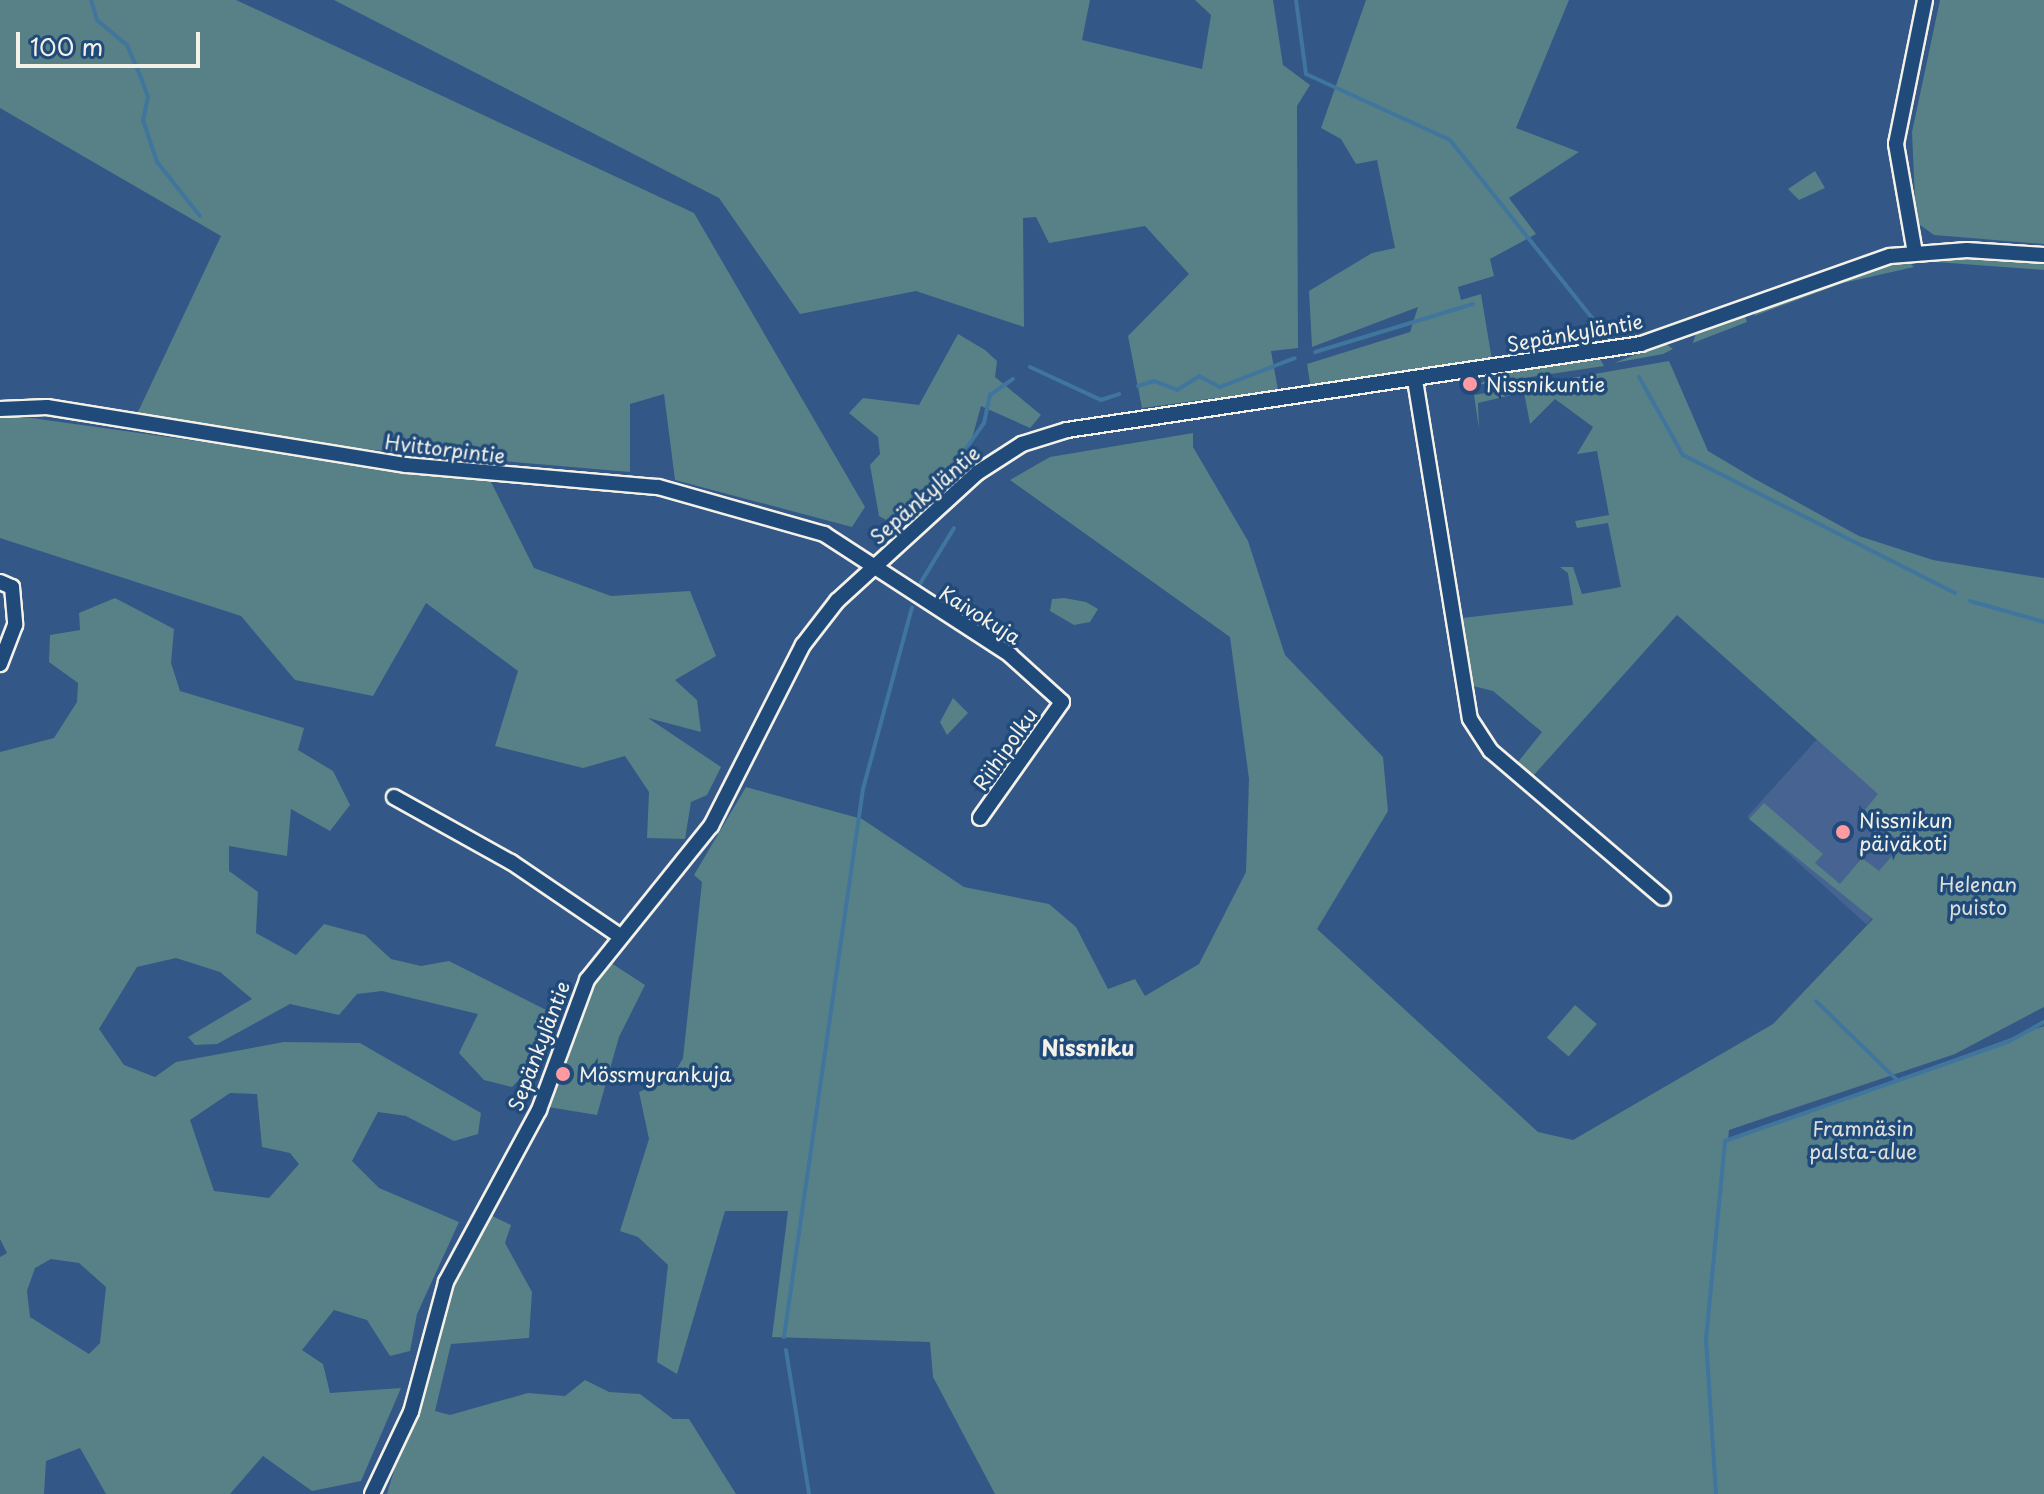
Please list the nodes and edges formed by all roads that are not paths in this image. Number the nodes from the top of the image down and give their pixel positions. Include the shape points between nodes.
1 (1925, 0) edge
2 (1915, 253) junction
3 (2044, 255) edge
4 (1415, 380) junction
5 (0, 409) edge
6 (875, 564) junction
7 (0, 582) edge
8 (0, 664) edge
9 (1062, 702) joint
10 (394, 797) dead end
11 (980, 818) dead end
12 (1663, 898) dead end
13 (620, 936) junction
14 (372, 1494) edge

1 - 2 street via 1896,144
2 - 3 street, Sepänkyläntie
2 - 4 street, Sepänkyläntie via 1832,272 1641,344
4 - 6 street, Sepänkyläntie via 1043,436 977,473
4 - 12 street via 1470,719 1510,769
5 - 6 street, Hvittorpintie via 47,407 280,449 676,490 824,534
6 - 9 street, Kaivokuja via 961,630 1010,655
6 - 13 street, Sepänkyläntie via 803,645 711,826
7 - 8 street via 12,587 15,625
9 - 11 street, Riihipolku
10 - 13 street via 511,862
13 - 14 street, Sepänkyläntie via 587,980 539,1110 455,1260 411,1412

